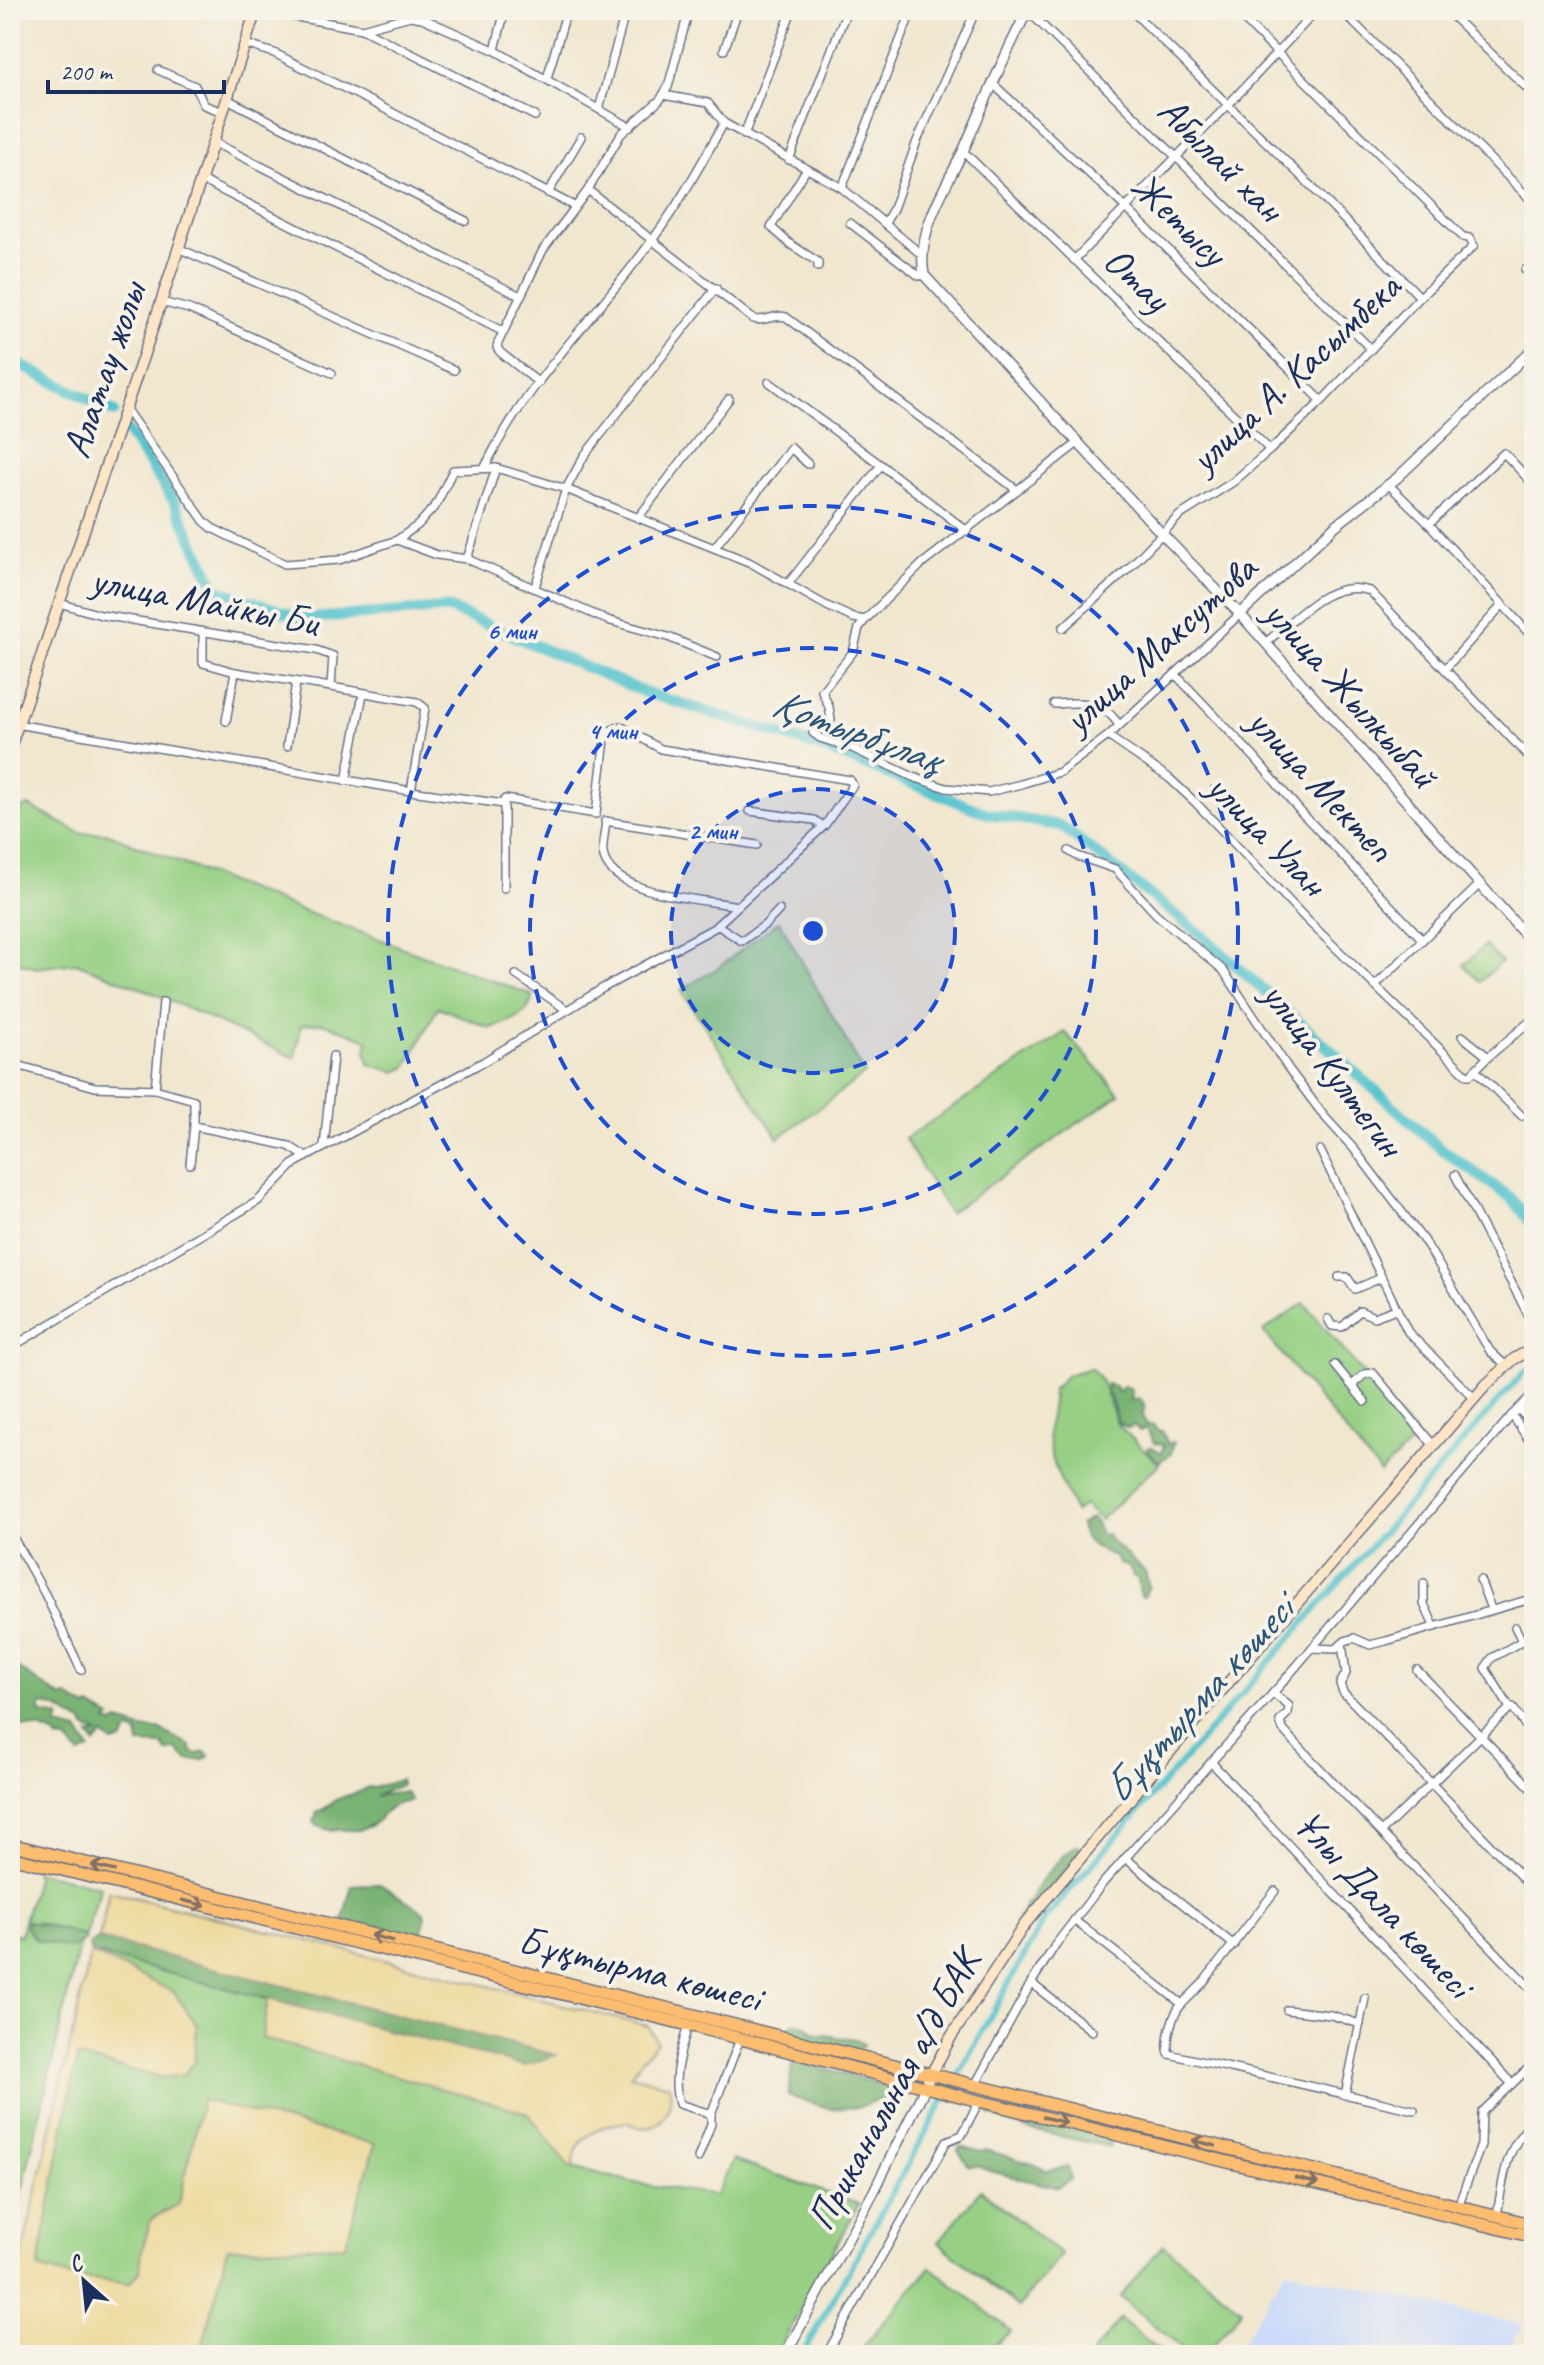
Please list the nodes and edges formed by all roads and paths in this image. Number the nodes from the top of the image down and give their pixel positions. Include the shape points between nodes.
1 (257, 10) edge
2 (505, 10) edge
3 (567, 10) edge
4 (626, 10) edge
5 (689, 10) edge
6 (738, 10) edge
7 (792, 10) edge
8 (847, 10) edge
9 (912, 10) edge
10 (976, 10) edge
11 (1028, 10) edge
12 (1131, 10) edge
13 (1234, 10) edge
14 (1317, 10) edge
15 (1341, 10) edge
16 (1446, 10) edge
17 (362, 29) junction
18 (245, 44) junction
19 (495, 50) junction
20 (724, 50) dead end
21 (1278, 53) junction
22 (158, 70) dead end
23 (547, 78) junction
24 (992, 83) junction
25 (663, 95) junction
26 (1534, 95) edge
27 (227, 99) junction
28 (1227, 106) junction
29 (599, 109) junction
30 (223, 112) junction
31 (535, 116) dead end
32 (724, 123) junction
33 (630, 127) junction
34 (744, 135) junction
35 (581, 137) dead end
36 (213, 142) junction
37 (963, 151) junction
38 (1176, 157) junction
39 (789, 160) junction
40 (806, 170) junction
41 (201, 180) junction
42 (842, 188) junction
43 (588, 190) junction
44 (548, 193) junction
45 (1534, 203) edge
46 (574, 206) junction
47 (1126, 208) junction
48 (466, 221) dead end
49 (850, 223) dead end
50 (885, 223) junction
51 (652, 240) junction
52 (178, 248) junction
53 (922, 255) junction
54 (1074, 260) junction
55 (818, 267) dead end
56 (1525, 270) dead end
57 (924, 275) junction
58 (1534, 277) edge
59 (716, 288) junction
60 (520, 296) junction
61 (1420, 297) junction
62 (161, 302) junction
63 (504, 332) junction
64 (1534, 348) edge
65 (1371, 349) junction
66 (454, 370) dead end
67 (332, 373) dead end
68 (769, 382) dead end
69 (539, 383) junction
70 (729, 399) dead end
71 (1322, 401) junction
72 (125, 408) junction
73 (1079, 442) junction
74 (1270, 450) junction
75 (808, 464) dead end
76 (881, 465) junction
77 (485, 467) junction
78 (496, 468) junction
79 (1388, 484) junction
80 (1534, 485) edge
81 (566, 489) junction
82 (1017, 490) junction
83 (638, 518) junction
84 (1429, 524) junction
85 (967, 531) junction
86 (1163, 535) junction
87 (397, 540) junction
88 (715, 547) junction
89 (467, 559) junction
90 (788, 584) junction
91 (535, 587) junction
92 (59, 603) junction
93 (1503, 604) junction
94 (1240, 614) junction
95 (865, 620) junction
96 (1063, 628) dead end
97 (203, 632) junction
98 (1534, 639) edge
99 (1265, 643) junction
100 (717, 657) dead end
101 (1445, 669) junction
102 (235, 672) junction
103 (1175, 674) junction
104 (296, 682) junction
105 (331, 687) junction
106 (363, 694) junction
107 (1054, 704) dead end
108 (226, 721) dead end
109 (14, 723) edge
110 (1119, 725) junction
111 (1108, 736) junction
112 (287, 746) dead end
113 (10, 748) edge
114 (1534, 762) edge
115 (346, 781) junction
116 (411, 791) junction
117 (502, 804) junction
118 (750, 811) dead end
119 (596, 814) junction
120 (606, 821) junction
121 (823, 826) junction
122 (757, 845) dead end
123 (1069, 851) dead end
124 (1480, 884) junction
125 (504, 888) dead end
126 (737, 906) junction
127 (779, 910) dead end
128 (717, 925) junction
129 (1422, 939) junction
130 (1534, 945) edge
131 (516, 975) dead end
132 (1375, 986) junction
133 (163, 1002) dead end
134 (567, 1010) junction
135 (1534, 1018) edge
136 (1462, 1036) dead end
137 (333, 1056) dead end
138 (1488, 1057) junction
139 (10, 1063) edge
140 (1475, 1070) junction
141 (155, 1089) junction
142 (1522, 1116) dead end
143 (194, 1126) junction
144 (324, 1147) junction
145 (1320, 1150) dead end
146 (306, 1157) junction
147 (190, 1164) dead end
148 (1455, 1175) dead end
149 (1339, 1277) dead end
150 (1381, 1278) junction
151 (1396, 1309) junction
152 (1328, 1319) dead end
153 (1534, 1326) edge
154 (10, 1348) edge
155 (1534, 1348) edge
156 (1510, 1363) junction
157 (1335, 1365) dead end
158 (1352, 1385) junction
159 (1534, 1393) edge
160 (1475, 1399) junction
161 (1365, 1402) dead end
162 (1515, 1412) junction
163 (1534, 1425) edge
164 (1434, 1446) junction
165 (1534, 1448) edge
166 (10, 1532) edge
167 (1480, 1580) dead end
168 (1424, 1583) dead end
169 (1534, 1598) edge
170 (1491, 1609) junction
171 (1434, 1626) junction
172 (1515, 1627) dead end
173 (1522, 1641) junction
174 (1342, 1644) junction
175 (1312, 1648) junction
176 (1534, 1651) edge
177 (81, 1670) dead end
178 (1417, 1670) dead end
179 (1273, 1693) junction
180 (1510, 1708) junction
181 (1481, 1736) junction
182 (1534, 1738) edge
183 (1211, 1762) junction
184 (1431, 1785) junction
185 (1534, 1791) edge
186 (1381, 1832) junction
187 (10, 1844) edge
188 (10, 1857) edge
189 (1125, 1858) junction
190 (153, 1886) junction
191 (1534, 1890) edge
192 (1275, 1891) dead end
193 (1074, 1920) junction
194 (1234, 1945) junction
195 (1031, 1983) junction
196 (1534, 1992) edge
197 (1365, 1998) dead end
198 (1182, 2004) junction
199 (636, 2007) junction
200 (1287, 2010) dead end
201 (1360, 2024) junction
202 (688, 2025) junction
203 (1092, 2031) dead end
204 (740, 2039) junction
205 (790, 2046) junction
206 (1534, 2063) edge
207 (930, 2074) junction
208 (1512, 2084) junction
209 (971, 2086) junction
210 (929, 2087) junction
211 (1345, 2095) junction
212 (979, 2101) junction
213 (1414, 2110) dead end
214 (711, 2114) junction
215 (1534, 2120) edge
216 (698, 2158) dead end
217 (1406, 2200) junction
218 (1458, 2206) junction
219 (1495, 2221) junction
220 (1534, 2225) edge
221 (1534, 2237) edge
222 (785, 2355) edge
223 (826, 2355) edge

1 - 17 street
1 - 18 main road, Алатау жолы
2 - 19 street
3 - 23 street
4 - 29 street
5 - 25 street
6 - 20 street
7 - 34 street
8 - 39 street
9 - 42 street
10 - 50 street
11 - 24 street
11 - 38 street, Абылай хан
12 - 28 street
13 - 21 street
14 - 21 street
15 - 45 street
16 - 26 street
17 - 19 street via 410,16
17 - 31 street
18 - 27 main road, Алатау жолы
18 - 44 street via 274,53
19 - 23 street
21 - 28 street
21 - 61 street, улица А. Касымбека via 1474,246
22 - 30 street via 195,86 204,105
23 - 29 street
24 - 37 street
24 - 47 street, Жетысу
25 - 32 street via 708,103
25 - 33 street
27 - 30 main road, Алатау жолы
27 - 48 street
28 - 38 street
28 - 61 street
29 - 33 street
30 - 36 main road, Алатау жолы
32 - 34 street
32 - 51 street
33 - 43 street
34 - 39 street
35 - 44 street
36 - 41 main road, Алатау жолы
36 - 60 street
37 - 53 street via 935,209
37 - 54 street, Отау
38 - 47 street
38 - 65 street, Абылай хан
39 - 40 street
40 - 42 street
40 - 55 street via 771,227
41 - 52 main road, Алатау жолы
41 - 63 street
42 - 50 street
43 - 46 street
43 - 51 street
44 - 46 street
46 - 60 street
47 - 54 street
47 - 71 street, Жетысу
49 - 57 street
50 - 53 street
51 - 59 street
51 - 69 street
52 - 62 main road, Алатау жолы
52 - 66 street
53 - 57 street
54 - 74 street, Отау
56 - 58 street
57 - 73 street, улица Жылкыбай
59 - 81 street via 584,456
59 - 82 street via 753,319 786,317
60 - 63 street
61 - 65 street, улица А. Касымбека
62 - 67 street via 189,309
62 - 72 main road, Алатау жолы
63 - 69 street via 497,348
64 - 79 street, улица Максутова
65 - 71 street, улица А. Касымбека
68 - 76 street
69 - 77 street
70 - 83 street
71 - 74 street, улица А. Касымбека
72 - 87 street via 204,521 224,535 285,564 339,560
72 - 92 main road, Алатау жолы
73 - 82 street
73 - 86 street, улица Жылкыбай
74 - 86 street, улица А. Касымбека via 1233,482 1179,516
75 - 88 street via 791,448
76 - 85 street
76 - 90 street
77 - 78 street
77 - 87 street via 453,470 430,514
78 - 81 street
78 - 89 street
79 - 84 street
79 - 94 street, улица Максутова
80 - 84 street via 1504,453
81 - 83 street
81 - 91 street
82 - 85 street
83 - 88 street
84 - 93 street
85 - 95 street via 922,564
86 - 94 street, улица Жылкыбай
86 - 96 street, улица А. Касымбека
87 - 89 street
88 - 90 street
89 - 91 street
90 - 95 street
91 - 100 street via 607,620
92 - 97 street, улица Майкы Би
92 - 109 main road, Алатау жолы
93 - 98 street
93 - 101 street
94 - 99 street, улица Жылкыбай
94 - 103 street, улица Максутова
95 - 111 street, улица Максутова via 853,652 822,691 832,718 813,733 820,738 946,788 989,792 1060,772
97 - 102 street via 203,663
97 - 105 street, улица Майкы Би via 333,656
99 - 101 street via 1325,595 1359,588 1370,591
99 - 124 street, улица Жылкыбай
101 - 114 street
102 - 104 street
102 - 108 street
103 - 110 street, улица Максутова
103 - 129 street, улица Мектеп
104 - 105 street
104 - 112 street
105 - 106 street, улица Майкы Би
106 - 115 street
106 - 116 street, улица Майкы Би via 417,702 425,708
107 - 110 street via 1087,702
109 - 113 main road, Алатау жолы
109 - 115 street
110 - 111 street, улица Максутова
111 - 132 street, улица Улан via 1196,803
115 - 116 street
116 - 117 street
117 - 119 street via 505,799
117 - 125 street
118 - 121 street via 814,820
119 - 120 street
119 - 121 street via 605,739 620,726 661,749 851,780 853,785
120 - 122 street
120 - 126 street via 603,853 632,886
121 - 126 street
123 - 156 street, улица Култегин via 1115,869 1156,914 1223,970 1288,1068 1427,1245 1490,1351
124 - 129 street
124 - 130 street, улица Жылкыбай
126 - 128 street
127 - 128 street via 742,941
128 - 134 street
129 - 132 street
131 - 134 street
132 - 140 street, улица Улан via 1467,1075
133 - 141 street
134 - 144 street via 483,1062
135 - 138 street
136 - 138 street
137 - 144 street
138 - 140 street
139 - 141 street via 95,1087
140 - 142 street
141 - 143 street via 194,1100
143 - 146 street via 289,1146
143 - 147 street
144 - 146 street
145 - 150 street
146 - 154 street via 258,1201
148 - 153 street
149 - 150 street via 1347,1277 1355,1289
150 - 151 street
151 - 152 street via 1374,1317 1360,1311 1342,1327 1332,1326
151 - 160 street via 1421,1347
155 - 156 main road, Приканальная а/д БАК
156 - 160 main road, Приканальная а/д БАК
157 - 158 street
158 - 161 street
158 - 164 street via 1373,1373
159 - 162 street
160 - 164 main road, Приканальная а/д БАК
162 - 163 street
162 - 165 street
162 - 175 street
164 - 207 main road, Приканальная а/д БАК via 1025,1924
166 - 177 street
167 - 170 street
168 - 171 street via 1424,1604
169 - 170 street
170 - 171 street
171 - 174 street via 1370,1645 1354,1638
172 - 173 street
173 - 176 street
173 - 180 street via 1485,1668
174 - 175 street via 1336,1649
174 - 184 street via 1343,1692
175 - 179 street
178 - 181 street
179 - 183 street
179 - 186 street via 1289,1706 1280,1721 1283,1730
180 - 181 street
180 - 182 street
181 - 184 street
181 - 185 street
183 - 189 street
183 - 208 street, Ұлы Дала көшесі
184 - 186 street
184 - 191 street
186 - 196 street
190 -> 187 main road, Бұқтырма көшесі
188 - 190 main road, Бұқтырма көшесі
189 - 193 street
189 - 194 street
190 - 199 main road, Бұқтырма көшесі
192 - 194 street
193 - 195 street
193 - 198 street
194 - 198 street
195 - 203 street
195 - 209 street
197 - 201 street
198 - 211 street via 1172,2019 1169,2054
199 - 202 main road, Бұқтырма көшесі
199 - 205 main road, Бұқтырма көшесі
200 - 201 street
201 - 211 street
202 - 204 main road, Бұқтырма көшесі
202 - 214 street via 677,2065 677,2098 681,2106
204 - 205 main road, Бұқтырма көшесі
204 - 214 street
205 - 207 main road, Бұқтырма көшесі
205 - 210 main road, Бұқтырма көшесі
206 - 208 street
207 - 209 main road, Бұқтырма көшесі
207 - 210 main road, Приканальная а/д БАК
208 - 218 street via 1482,2112 1481,2145
217 -> 209 main road, Бұқтырма көшесі
210 - 212 main road, Бұқтырма көшесі
210 - 222 street, Приканальная а/д БАК
211 - 213 street
212 -> 217 main road, Бұқтырма көшесі
212 - 223 street via 962,2135 947,2141
214 - 216 street
215 - 219 street via 1511,2150
217 - 218 main road, Бұқтырма көшесі
217 - 219 main road, Бұқтырма көшесі
218 - 219 main road, Бұқтырма көшесі
219 - 220 main road, Бұқтырма көшесі
219 - 221 main road, Бұқтырма көшесі

